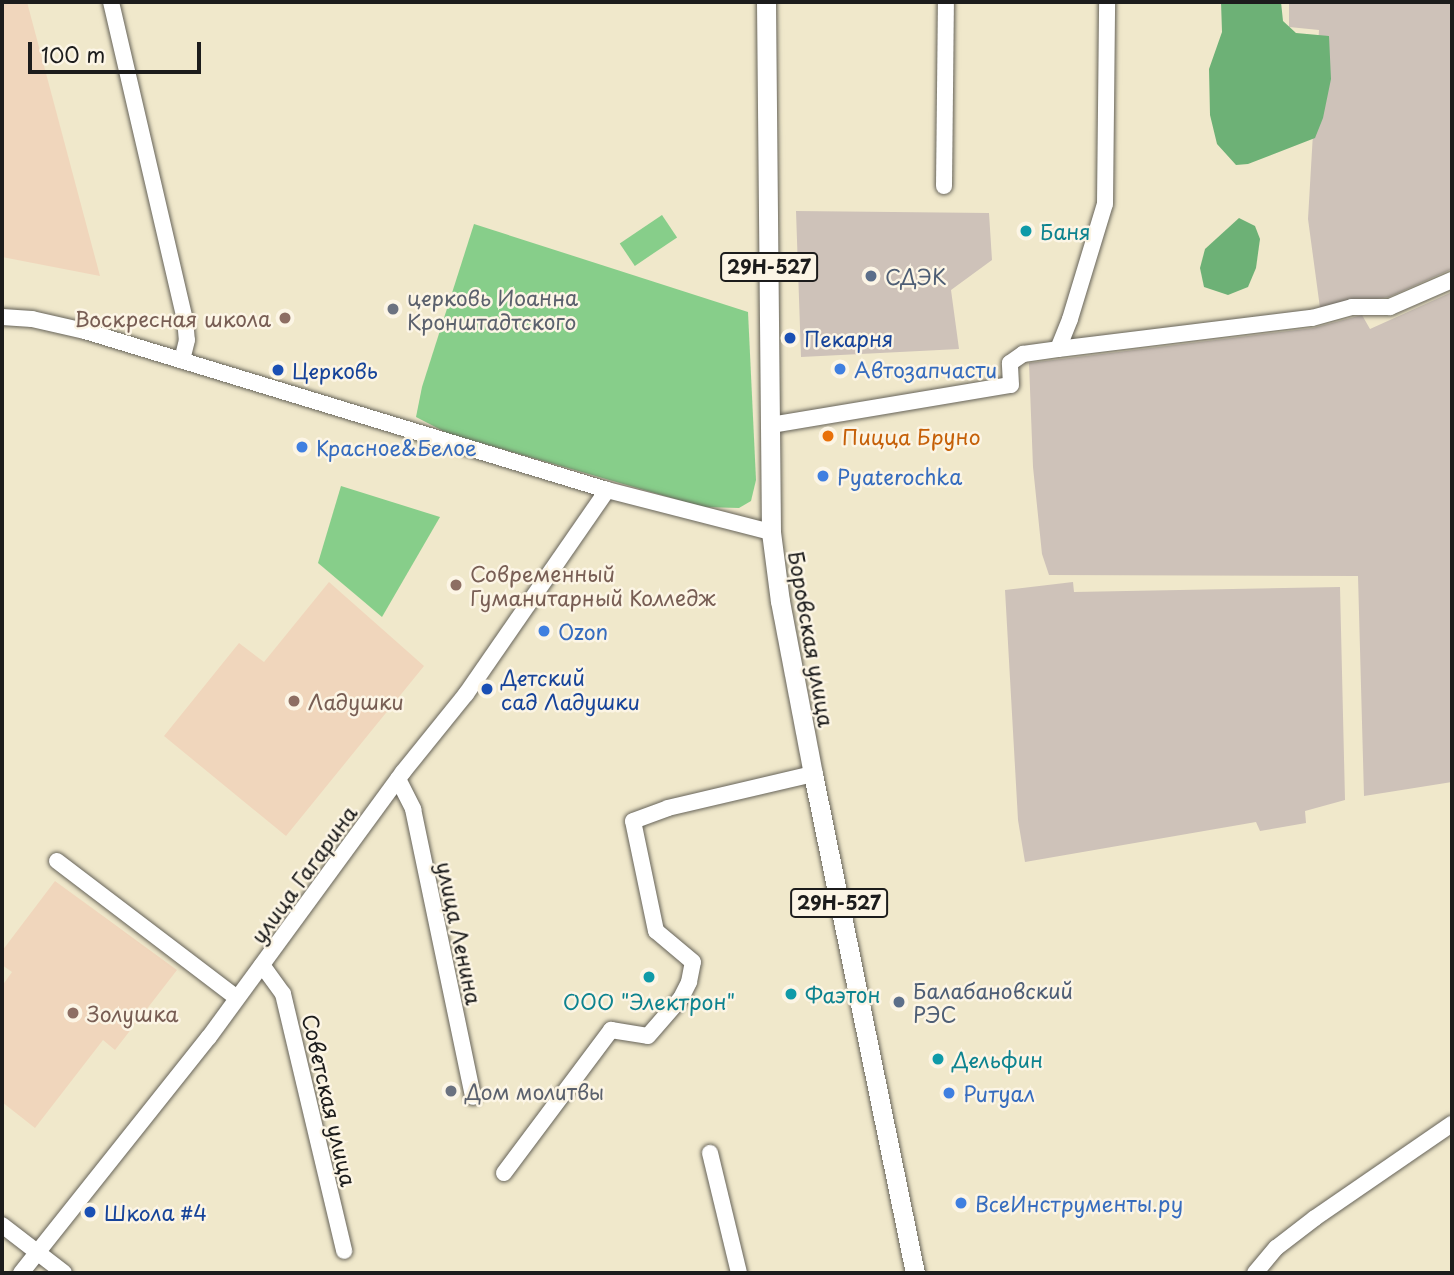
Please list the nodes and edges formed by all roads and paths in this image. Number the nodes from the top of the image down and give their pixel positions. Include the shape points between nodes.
1 (111, 2) edge
2 (766, 2) edge
3 (946, 2) edge
4 (1107, 2) edge
5 (944, 186) dead end
6 (1452, 281) edge
7 (2, 317) edge
8 (1058, 349) junction
9 (182, 360) junction
10 (771, 425) junction
11 (607, 490) junction
12 (771, 531) junction
13 (813, 775) junction
14 (398, 779) junction
15 (57, 861) dead end
16 (262, 965) junction
17 (237, 998) junction
18 (473, 1097) dead end
19 (1452, 1124) edge
20 (710, 1153) dead end
21 (504, 1173) dead end
22 (2, 1225) edge
23 (344, 1251) dead end
24 (37, 1253) junction
25 (21, 1273) edge
26 (64, 1273) edge
27 (739, 1273) edge
28 (915, 1273) edge
29 (1255, 1273) edge

1 - 9 street via 185,319 187,341
2 - 10 main road, Боровская улица / 29Н-527
3 - 5 street
4 - 8 street via 1105,204
6 - 8 street via 1390,307 1353,307 1312,318
7 - 9 street via 61,325
8 - 10 street via 1023,354 1010,363 1011,385
9 - 11 street
10 - 12 main road, Боровская улица / 29Н-527
11 - 12 street
11 - 14 street, улица Гагарина via 498,651
12 - 13 main road, Боровская улица / 29Н-527
13 - 21 street via 667,808 633,821 656,931 693,962 689,982 648,1036 611,1030
13 - 28 main road, Боровская улица / 29Н-527
14 - 16 street, улица Гагарина
14 - 18 street, улица Ленина via 413,809
15 - 17 street
16 - 17 street, улица Гагарина
16 - 23 street, Советская улица via 283,994
17 - 24 street, улица Гагарина
19 - 29 street via 1315,1218 1276,1248
20 - 27 street
22 - 24 street
24 - 25 street, улица Гагарина
24 - 26 street

